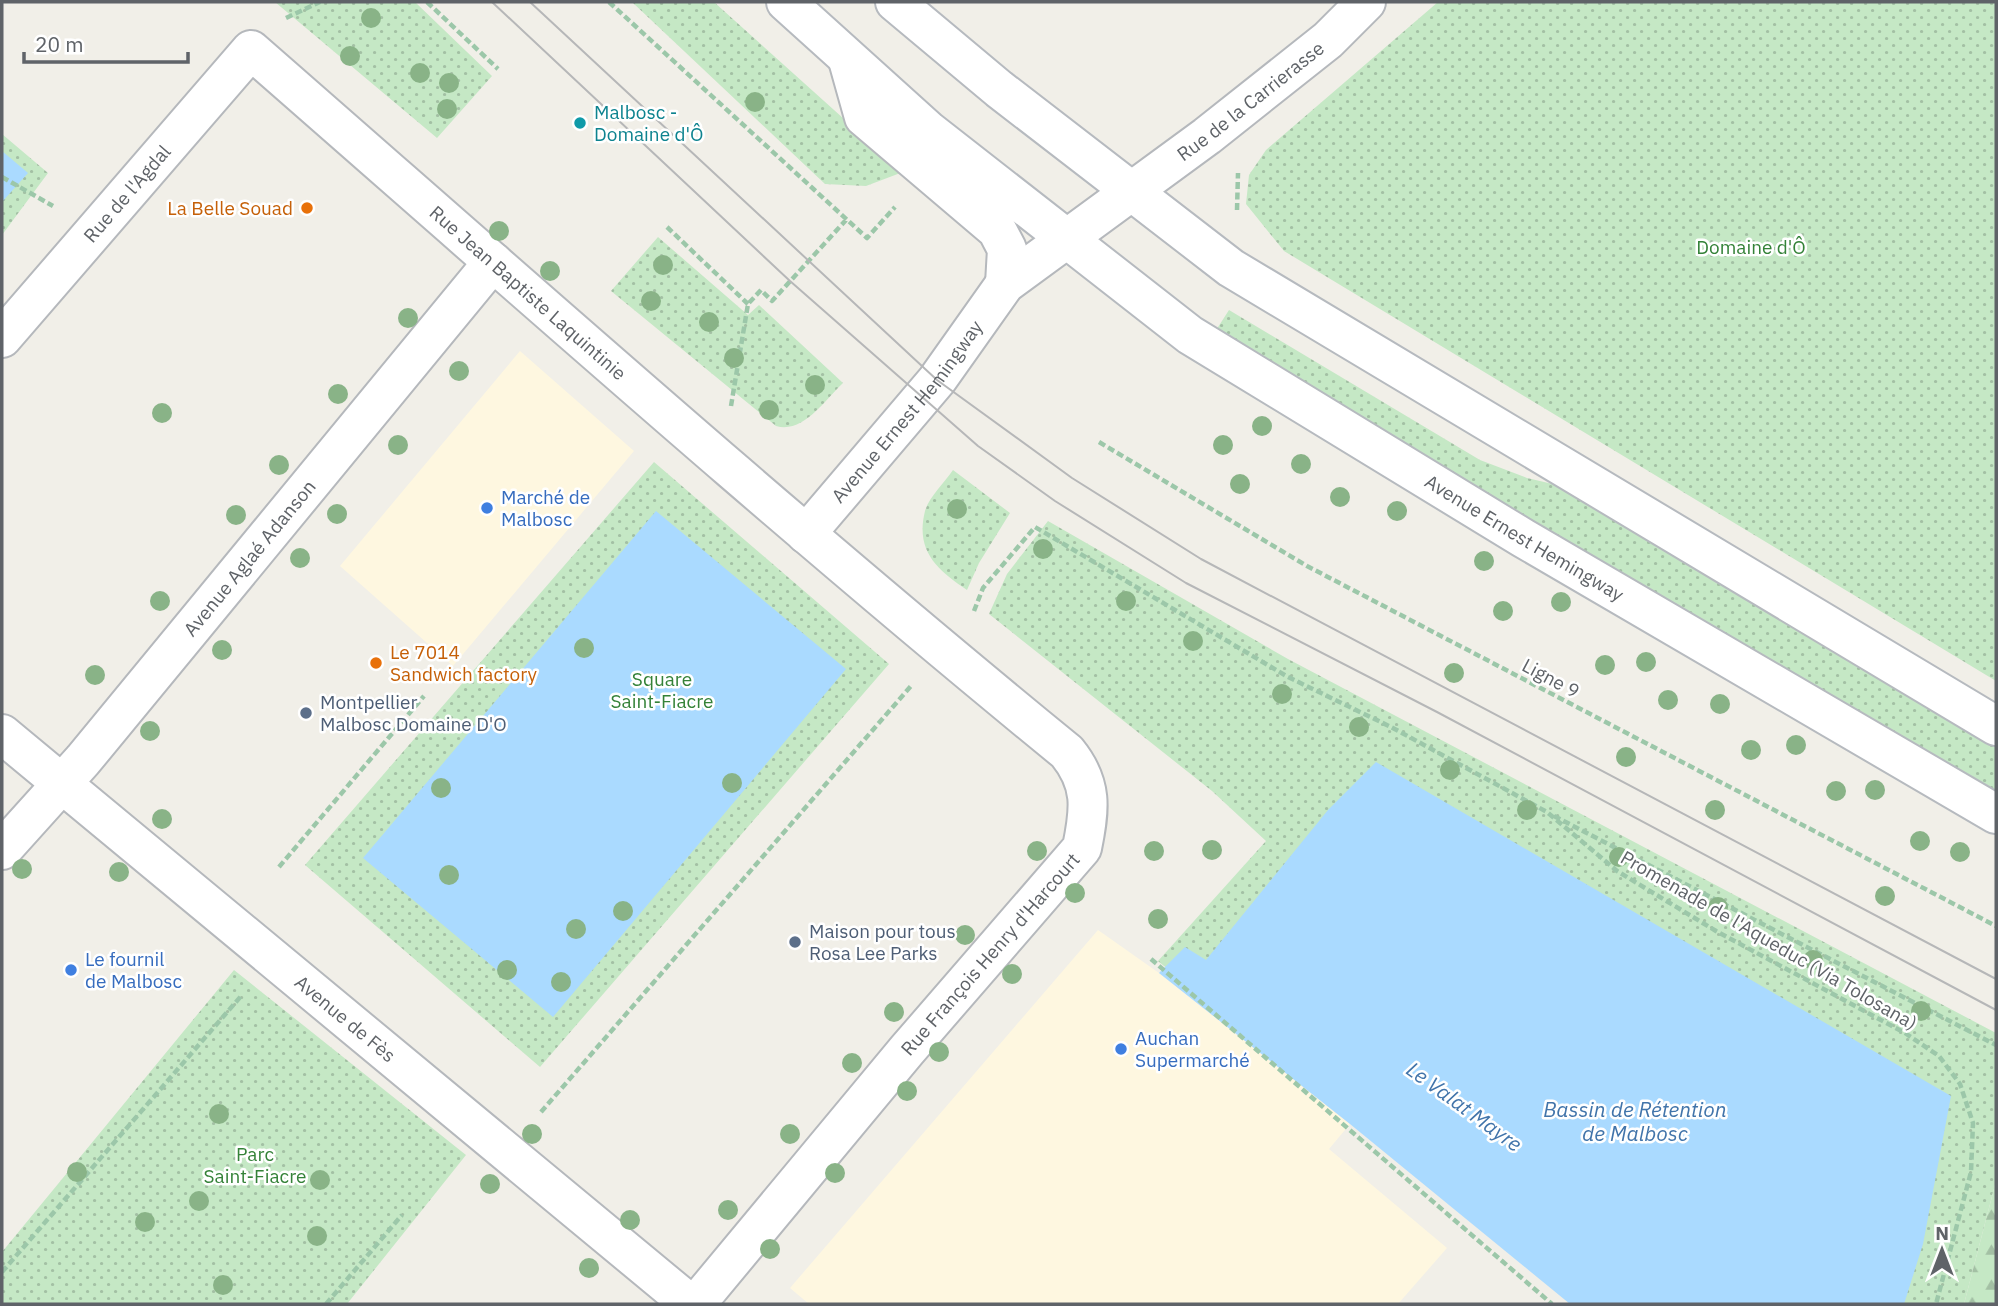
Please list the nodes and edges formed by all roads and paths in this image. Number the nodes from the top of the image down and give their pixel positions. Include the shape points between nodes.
1 (320, 2) edge
2 (427, 2) edge
3 (609, 2) edge
4 (786, 2) edge
5 (895, 2) edge
6 (1366, 2) edge
7 (280, 21) dead end
8 (251, 50) joint
9 (848, 60) junction
10 (498, 69) dead end
11 (1239, 165) dead end
12 (2, 177) edge
13 (1129, 192) junction
14 (902, 199) dead end
15 (65, 213) dead end
16 (846, 220) junction
17 (1242, 223) dead end
18 (667, 227) dead end
19 (1066, 240) junction
20 (493, 262) junction
21 (1005, 285) junction
22 (748, 304) junction
23 (2, 338) edge
24 (731, 409) dead end
25 (1099, 442) dead end
26 (806, 534) junction
27 (971, 618) dead end
28 (912, 685) dead end
29 (424, 696) dead end
30 (1996, 726) edge
31 (2, 734) edge
32 (61, 784) junction
33 (1547, 812) junction
34 (1996, 814) edge
35 (2, 850) edge
36 (279, 867) dead end
37 (1996, 926) edge
38 (1151, 959) dead end
39 (275, 960) junction
40 (1996, 1045) edge
41 (541, 1112) dead end
42 (402, 1214) dead end
43 (2, 1272) edge
44 (326, 1304) edge
45 (690, 1304) edge
46 (696, 1304) edge
47 (1552, 1304) edge
48 (1936, 1304) edge

1 - 7 path
2 - 10 path
3 - 16 path
4 - 9 street, Avenue Ernest Hemingway
5 - 13 street
6 - 13 street, Rue de la Carrierasse via 1328,40
8 - 20 street, Rue Jean Baptiste Laquintinie
8 - 23 street, Rue de l'Agdal
9 - 19 street, Avenue Ernest Hemingway
9 - 21 street via 864,117 997,230 1007,249
11 - 17 path via 1236,195
12 - 15 path
13 - 19 street, Avenue Ernest Hemingway
13 - 30 street via 1231,268
14 - 16 path via 867,238
16 - 22 path via 772,301 761,290
18 - 22 path
19 - 21 street, Avenue Ernest Hemingway
19 - 34 street, Avenue Ernest Hemingway via 1189,335 1523,538
20 - 26 street, Rue Jean Baptiste Laquintinie
20 - 32 street, Avenue Aglaé Adanson
21 - 26 street, Avenue Ernest Hemingway via 937,380
22 - 24 path
25 - 37 path, Ligne 9 via 1307,566
26 - 46 street, Rue François Henry d'Harcourt via 1067,752 1083,771 1090,812 1083,848
27 - 33 path, Promenade de l'Aqueduc (Via Tolosana) via 983,589 1035,527 1288,677
28 - 41 path
29 - 36 path
31 - 32 street, Avenue de Fès
32 - 35 street, Avenue Aglaé Adanson
32 - 39 street, Avenue de Fès
33 - 40 path
33 - 48 path, Promenade de l'Aqueduc (Via Tolosana) via 1616,871 1716,931 1905,1032 1939,1056 1959,1084 1973,1123 1971,1172
38 - 47 path
39 - 43 path
39 - 45 street, Avenue de Fès
42 - 44 path

